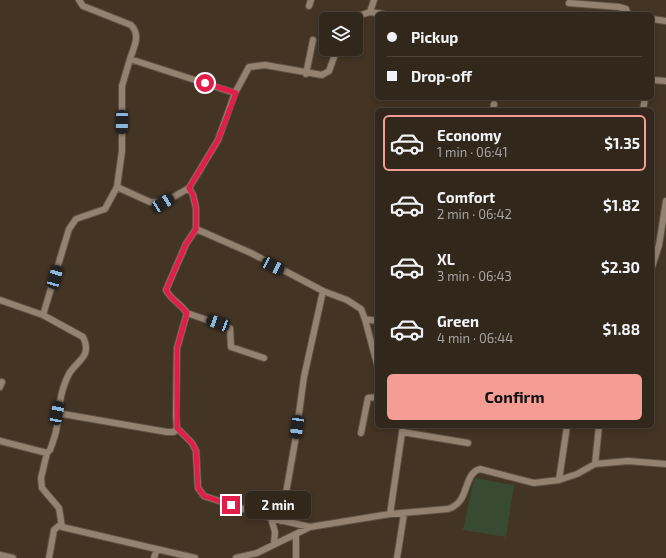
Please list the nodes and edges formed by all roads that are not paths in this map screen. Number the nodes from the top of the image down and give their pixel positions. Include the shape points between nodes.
1 (79, 0) edge
2 (374, 0) edge
3 (569, 3) dead end
4 (370, 12) junction
5 (627, 12) edge
6 (375, 13) edge
7 (363, 14) edge
8 (654, 19) edge
9 (666, 21) edge
10 (313, 40) dead end
11 (334, 56) edge
12 (130, 59) junction
13 (306, 74) junction
14 (654, 80) edge
15 (666, 81) edge
16 (236, 93) junction
17 (117, 187) junction
18 (189, 188) junction
19 (666, 201) edge
20 (196, 229) junction
21 (654, 261) edge
22 (323, 291) junction
23 (0, 300) edge
24 (187, 313) junction
25 (43, 315) junction
26 (365, 319) junction
27 (375, 320) edge
28 (375, 356) edge
29 (264, 358) dead end
30 (375, 397) edge
31 (57, 413) junction
32 (177, 428) junction
33 (567, 428) edge
34 (599, 428) edge
35 (402, 429) edge
36 (361, 433) dead end
37 (0, 441) edge
38 (468, 443) dead end
39 (47, 453) junction
40 (595, 464) junction
41 (666, 464) edge
42 (559, 480) junction
43 (390, 514) junction
44 (404, 514) junction
45 (272, 518) junction
46 (281, 521) junction
47 (61, 524) junction
48 (310, 527) junction
49 (296, 534) junction
50 (274, 544) junction
51 (157, 549) junction
52 (0, 555) edge
53 (13, 558) edge
54 (50, 558) edge
55 (154, 558) edge
56 (192, 558) edge
57 (195, 558) edge
58 (236, 558) edge
59 (296, 558) edge
60 (397, 558) edge

1 - 12 street via 83,6 132,25 137,36
2 - 4 street
3 - 5 street via 619,7
4 - 6 street
4 - 7 street
8 - 9 street
10 - 13 street
11 - 13 street via 329,71 322,75
12 - 16 street
12 - 17 street via 122,86 122,151
13 - 16 street via 265,65 249,67
14 - 15 street
16 - 18 street via 218,140
17 - 18 street via 150,202 163,203
17 - 25 street via 105,209 76,219 69,229
18 - 20 street via 196,208
19 - 21 street
20 - 22 street via 251,253
20 - 24 street via 186,244 166,290
22 - 26 street via 347,300 360,309
22 - 46 street via 304,377
23 - 25 street
24 - 29 street via 230,328 232,346
24 - 32 street via 177,348
25 - 31 street via 83,338 87,347 82,362 70,373 62,389
26 - 27 street
26 - 28 street
30 - 36 street via 368,398
31 - 32 street via 168,432 174,432
31 - 39 street via 57,426
32 - 45 street via 192,443 196,451 198,488 204,496
33 - 42 street
34 - 40 street
35 - 38 street
35 - 43 street
37 - 39 street
39 - 47 street via 41,478 42,488 59,508
40 - 41 street via 628,461
40 - 42 street
42 - 44 street via 534,483 480,469 475,470 460,503 455,507
43 - 44 street
43 - 48 street
44 - 60 street
45 - 46 street
45 - 50 street
46 - 48 street
47 - 51 street via 62,527
47 - 54 street via 54,530
48 - 49 street
49 - 50 street
49 - 59 street
50 - 58 street via 257,553
51 - 55 street
51 - 56 street
52 - 53 street
56 - 57 street

